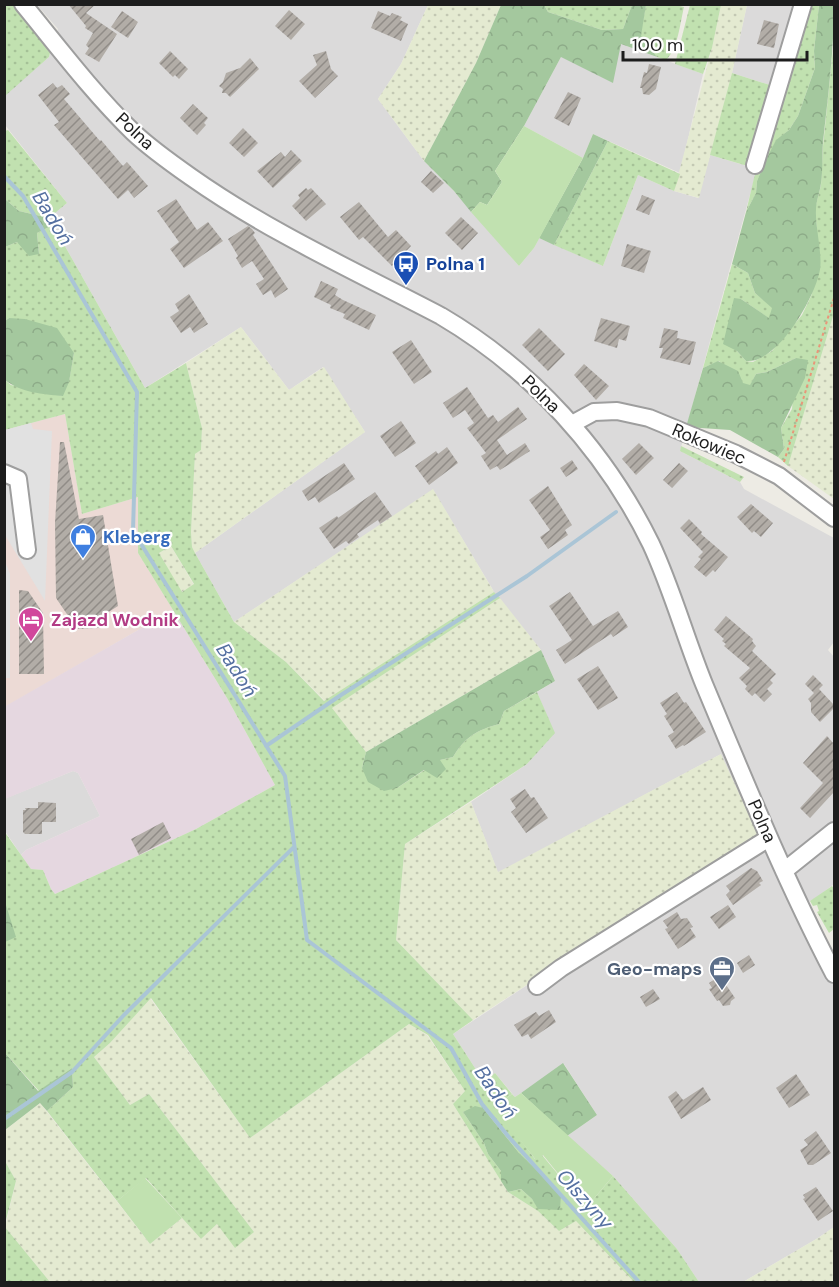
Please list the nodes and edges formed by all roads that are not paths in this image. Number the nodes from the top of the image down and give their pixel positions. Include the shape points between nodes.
1 (24, 4) edge
2 (803, 4) edge
3 (755, 165) dead end
4 (572, 424) junction
5 (4, 473) edge
6 (834, 518) edge
7 (27, 550) dead end
8 (834, 831) edge
9 (769, 838) junction
10 (784, 872) junction
11 (834, 974) edge
12 (537, 986) dead end

1 - 4 street, Polna via 78,73 160,155 262,221 465,330 524,377
2 - 3 street
4 - 6 street, Rokowiec via 594,412 617,411 649,418 779,476
4 - 9 street, Polna via 602,462 652,546
5 - 7 street via 18,479
8 - 10 street
9 - 10 street, Polna
9 - 12 street
10 - 11 street, Polna

